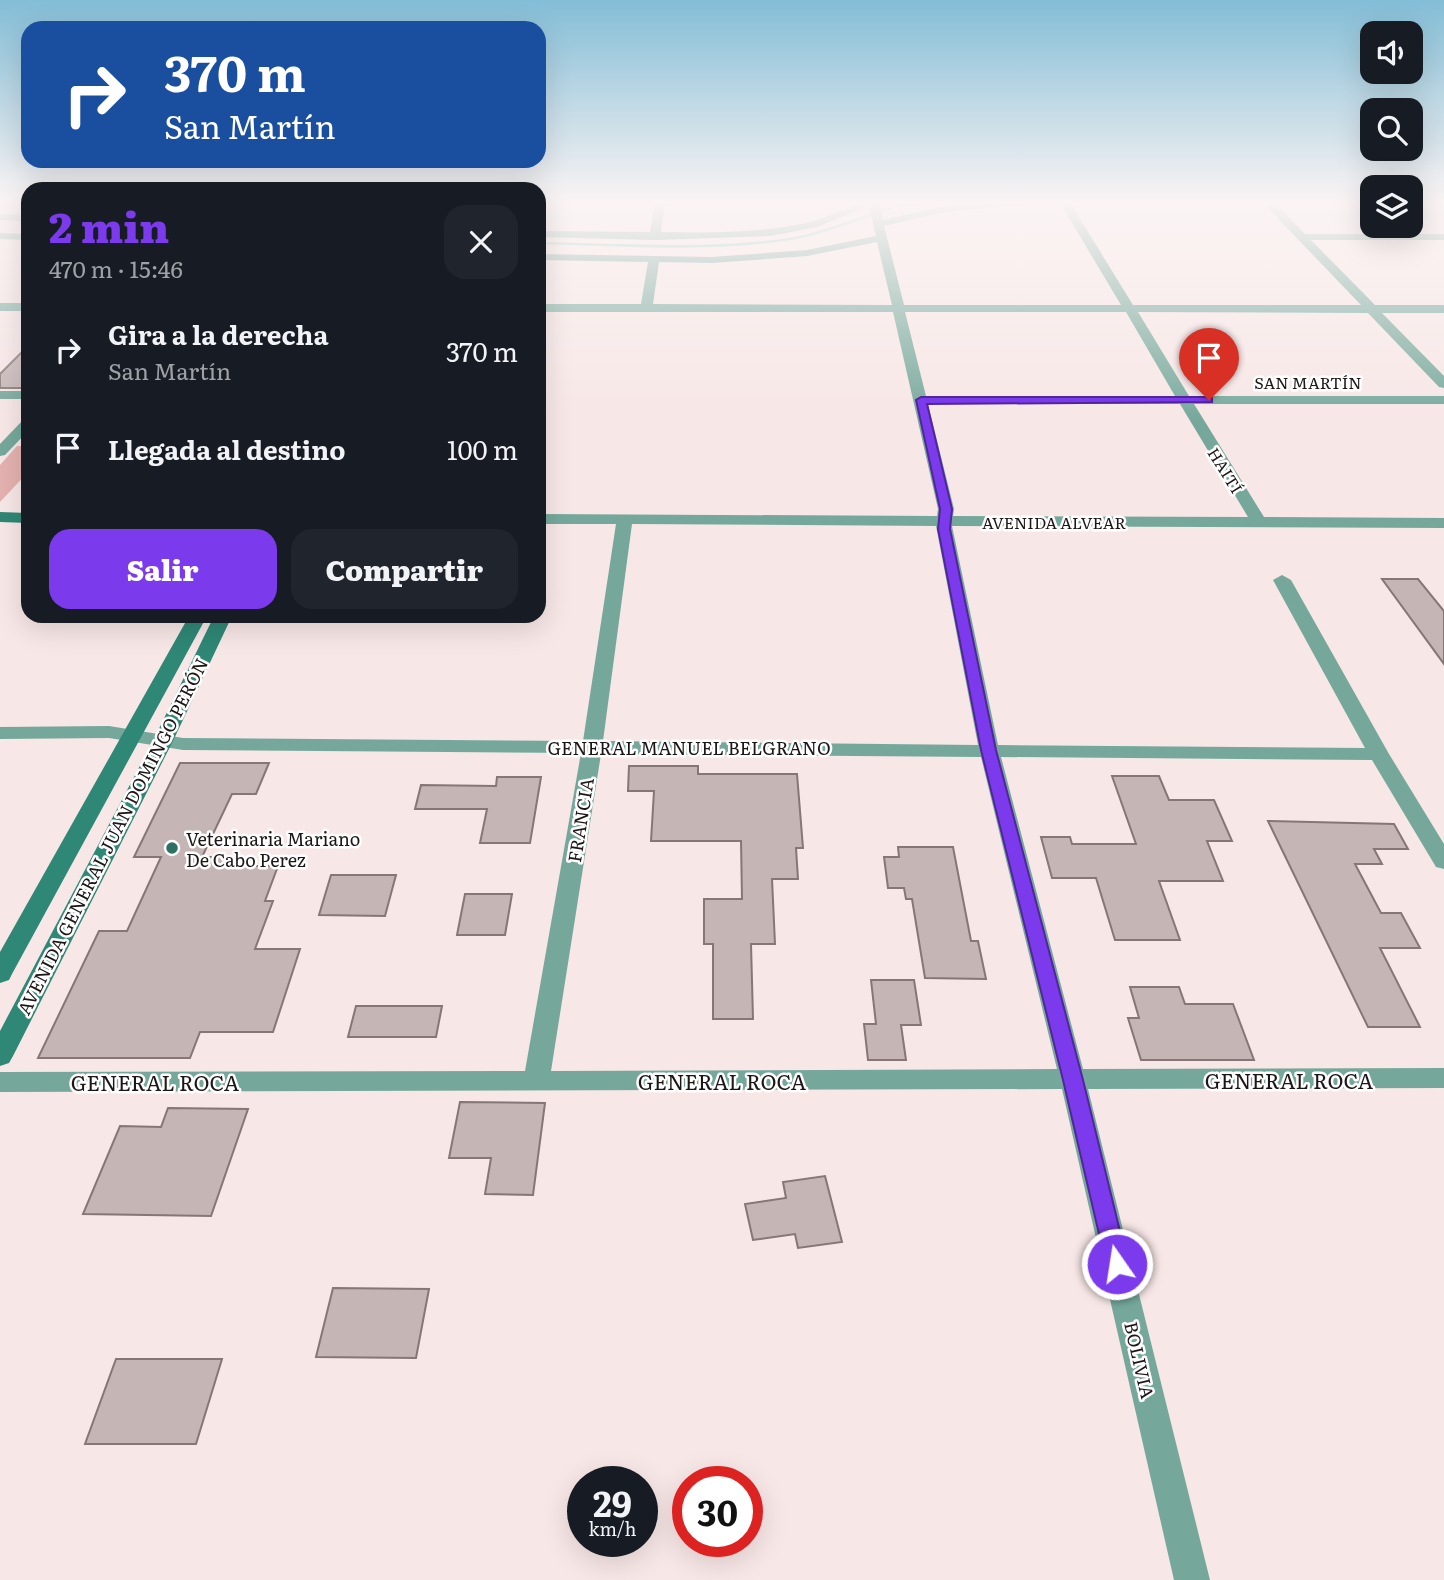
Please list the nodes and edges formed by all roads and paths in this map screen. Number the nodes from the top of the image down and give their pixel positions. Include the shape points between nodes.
1 (652, 275) edge
2 (889, 275) edge
3 (1107, 275) edge
4 (1340, 275) edge
5 (0, 307) edge
6 (21, 307) edge
7 (546, 308) edge
8 (646, 308) junction
9 (897, 308) junction
10 (1126, 308) junction
11 (1373, 309) junction
12 (1444, 309) edge
13 (1444, 384) edge
14 (0, 395) edge
15 (21, 395) edge
16 (921, 400) junction
17 (1183, 400) junction
18 (1444, 400) edge
19 (21, 430) edge
20 (0, 452) edge
21 (0, 517) edge
22 (21, 518) edge
23 (546, 519) edge
24 (625, 519) junction
25 (945, 522) junction
26 (1258, 522) junction
27 (1444, 523) edge
28 (1282, 580) dead end
29 (194, 623) edge
30 (220, 623) edge
31 (0, 733) edge
32 (134, 734) junction
33 (163, 741) junction
34 (592, 746) junction
35 (989, 750) junction
36 (1379, 754) junction
37 (1444, 862) edge
38 (0, 974) edge
39 (0, 1056) edge
40 (1444, 1077) edge
41 (537, 1079) junction
42 (1073, 1080) junction
43 (0, 1082) edge
44 (1192, 1580) edge

1 - 8 street
2 - 9 street, BOLIVIA
3 - 10 street, HAITÍ
4 - 11 street
5 - 6 street
7 - 8 street
8 - 9 street
9 - 10 street
9 - 16 street, BOLIVIA
10 - 11 street
10 - 17 street, HAITÍ
11 - 12 street
11 - 13 street
14 - 15 street
16 - 17 street, SAN MARTÍN
16 - 25 street, BOLIVIA
17 - 18 street, SAN MARTÍN
17 - 26 street, HAITÍ
19 - 20 street
21 - 22 main road
23 - 24 street, AVENIDA ALVEAR
24 - 25 street, AVENIDA ALVEAR
24 - 34 street, FRANCIA
25 - 26 street, AVENIDA ALVEAR
25 - 35 street, BOLIVIA
26 - 27 street, AVENIDA ALVEAR
28 - 36 street
29 - 32 main road, AVENIDA GENERAL JUAN DOMINGO PERÓN
30 - 33 main road, AVENIDA GENERAL JUAN DOMINGO PERÓN
31 - 32 street, GENERAL MANUEL BELGRANO
32 - 33 street, GENERAL MANUEL BELGRANO
32 - 38 main road, AVENIDA GENERAL JUAN DOMINGO PERÓN
33 - 34 street, GENERAL MANUEL BELGRANO
33 - 39 main road, AVENIDA GENERAL JUAN DOMINGO PERÓN
34 - 35 street, GENERAL MANUEL BELGRANO
34 - 41 street, FRANCIA
35 - 36 street, GENERAL MANUEL BELGRANO
35 - 42 street, BOLIVIA
36 - 37 street
40 - 42 street, GENERAL ROCA
41 - 42 street, GENERAL ROCA
41 - 43 street, GENERAL ROCA
42 - 44 street, BOLIVIA

